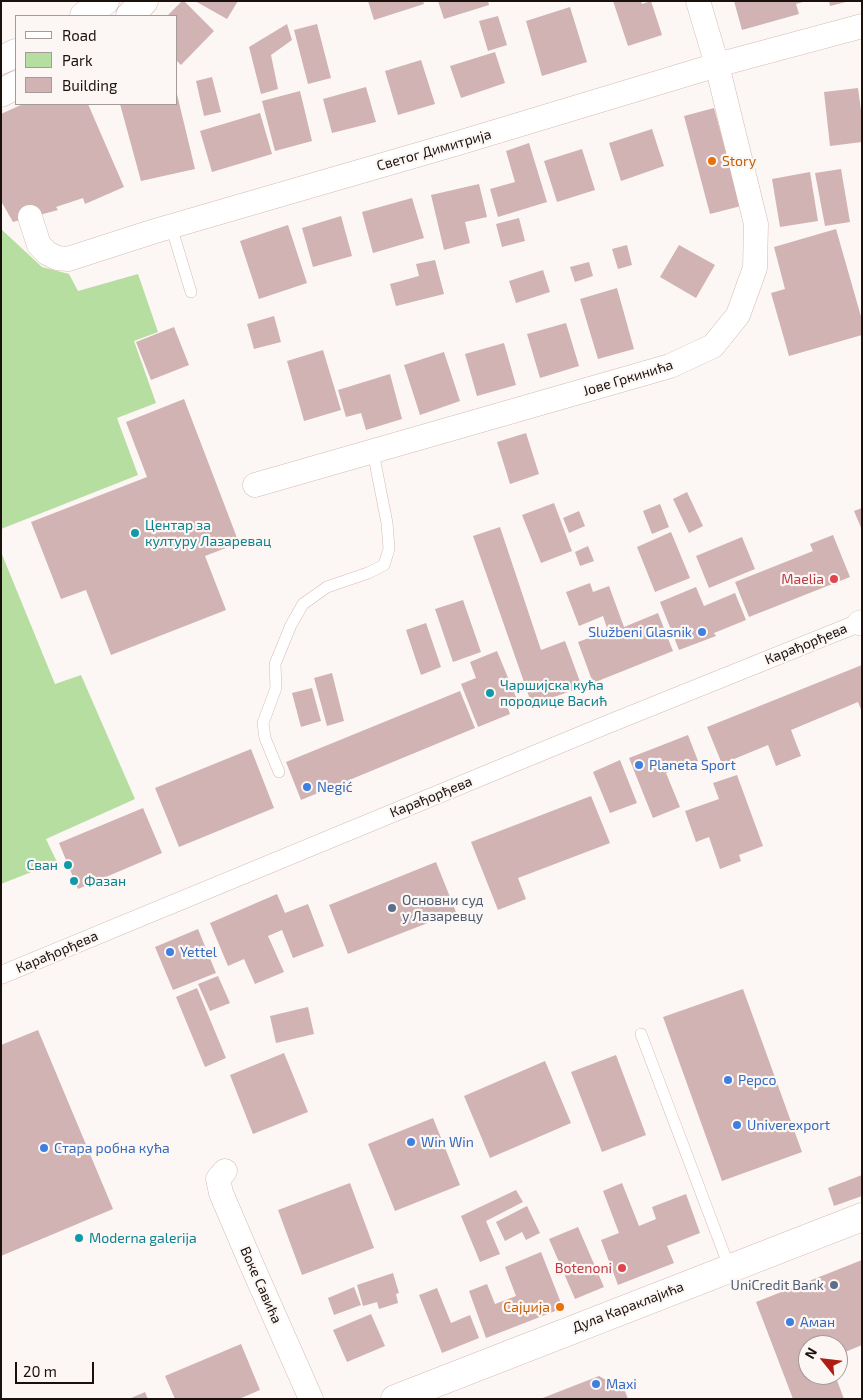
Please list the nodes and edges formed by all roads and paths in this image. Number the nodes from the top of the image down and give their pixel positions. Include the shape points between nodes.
1 (105, 1) edge
2 (144, 1) edge
3 (698, 1) edge
4 (85, 15) edge
5 (131, 15) edge
6 (862, 26) edge
7 (15, 53) edge
8 (1, 60) edge
9 (717, 65) junction
10 (15, 86) edge
11 (1, 93) edge
12 (30, 217) dead end
13 (171, 226) junction
14 (191, 292) dead end
15 (373, 452) junction
16 (255, 485) dead end
17 (860, 623) edge
18 (279, 772) dead end
19 (1, 975) edge
20 (641, 1034) dead end
21 (225, 1172) dead end
22 (862, 1217) edge
23 (730, 1269) junction
24 (312, 1399) edge
25 (395, 1399) edge

1 - 4 street
2 - 5 street
3 - 9 street, Јове Гркинића
6 - 9 street, Светог Димитрија
7 - 8 street
9 - 13 street, Светог Димитрија
9 - 15 street, Јове Гркинића via 756,233 755,268 738,314 713,346 670,366
10 - 11 street
12 - 13 street, Светог Димитрија via 39,245 57,258 68,258
13 - 14 lane
15 - 16 street, Јове Гркинића
15 - 18 lane via 389,549 384,565 327,587 303,604 291,625 275,664 276,688 263,723 265,738
17 - 19 street, Карађорђева via 606,724
20 - 23 lane
21 - 24 street, Воке Савића via 218,1179 222,1193
22 - 23 street, Дула Караклајића
23 - 25 street, Дула Караклајића

